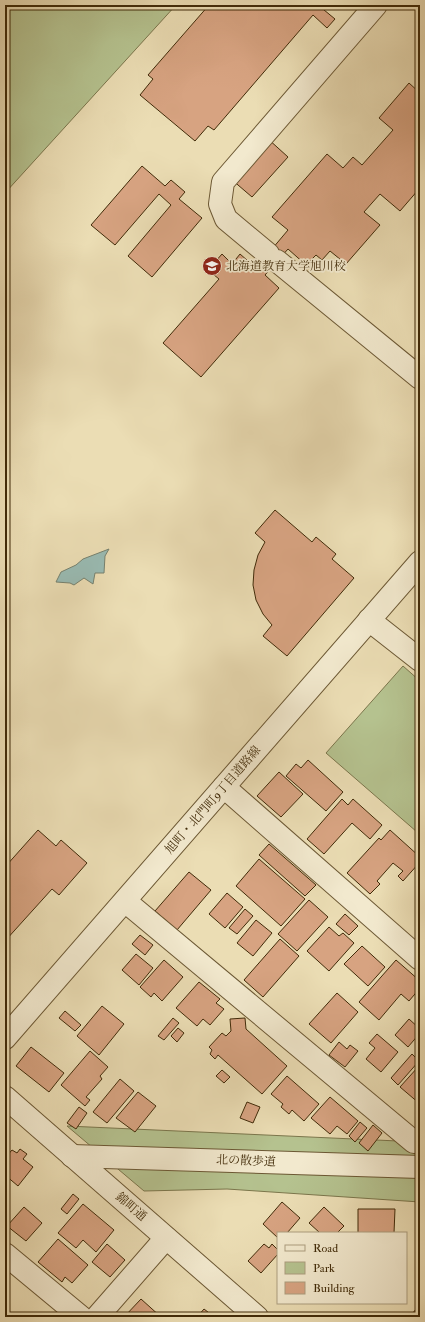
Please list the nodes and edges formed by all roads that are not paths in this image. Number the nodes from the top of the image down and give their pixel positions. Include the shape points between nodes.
1 (376, 5) edge
2 (420, 378) edge
3 (420, 562) edge
4 (369, 620) junction
5 (420, 660) edge
6 (224, 787) junction
7 (125, 901) junction
8 (420, 959) edge
9 (5, 1038) edge
10 (5, 1098) edge
11 (420, 1142) edge
12 (72, 1156) junction
13 (420, 1167) edge
14 (166, 1238) junction
15 (5, 1254) edge
16 (81, 1317) edge
17 (97, 1317) edge
18 (257, 1317) edge

1 - 2 street via 223,182 220,204 226,219
3 - 4 street, 旭町・北門町9丁目道路線
4 - 5 street
4 - 6 street, 旭町・北門町9丁目道路線
6 - 7 street, 旭町・北門町9丁目道路線
6 - 8 street
7 - 9 street, 旭町・北門町9丁目道路線
7 - 11 street via 414,1142
10 - 12 street, 錦町通
12 - 13 street, 北の散歩道
12 - 14 street, 錦町通
14 - 17 street
14 - 18 street, 錦町通
15 - 16 street

